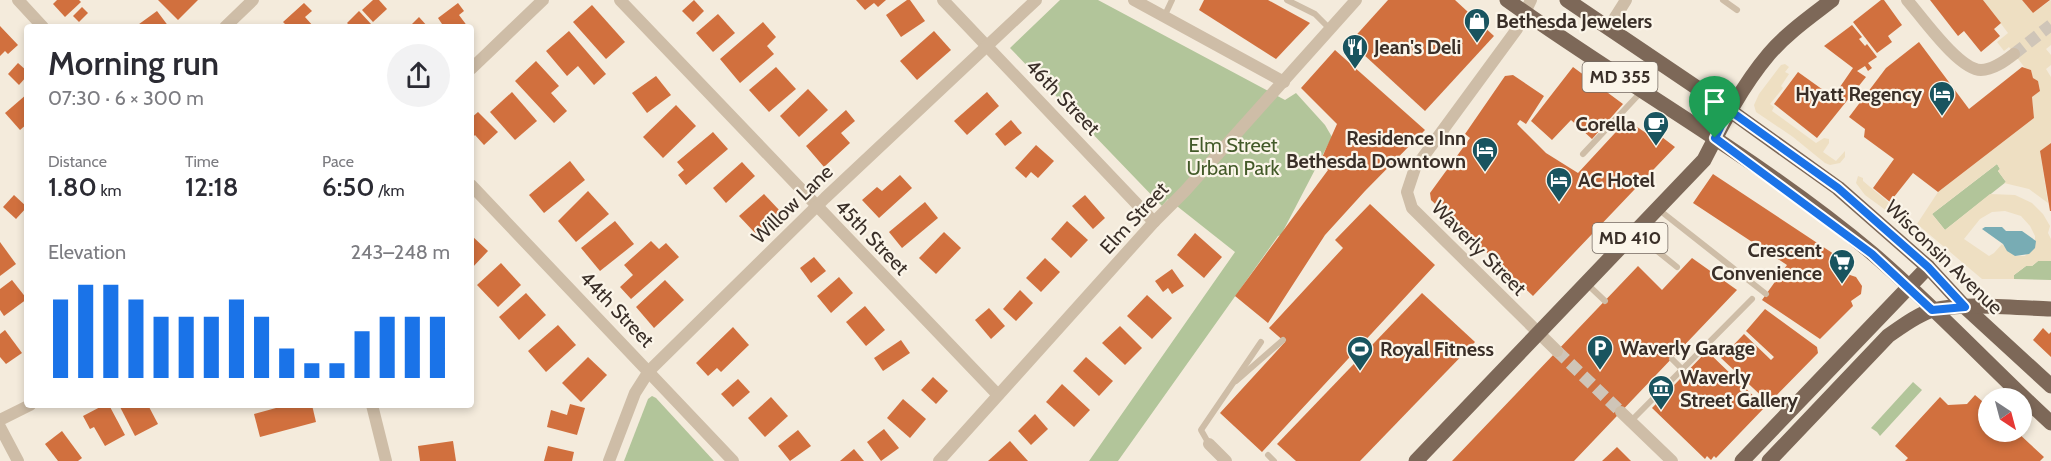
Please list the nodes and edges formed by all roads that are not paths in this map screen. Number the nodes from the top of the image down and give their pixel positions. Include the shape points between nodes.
1 (18, 0) edge
2 (253, 0) edge
3 (543, 0) edge
4 (620, 0) edge
5 (943, 0) edge
6 (1035, 0) edge
7 (1134, 0) edge
8 (1172, 0) edge
9 (1287, 0) edge
10 (1356, 0) edge
11 (1507, 0) edge
12 (1568, 0) edge
13 (1626, 0) edge
14 (1723, 0) edge
15 (1832, 0) edge
16 (1907, 0) edge
17 (1528, 7) edge
18 (1737, 10) dead end
19 (1164, 17) junction
20 (40, 24) edge
21 (228, 24) edge
22 (1609, 27) junction
23 (1330, 30) junction
24 (986, 45) junction
25 (2014, 54) tunnel mouth
26 (474, 66) edge
27 (1284, 82) junction
28 (1642, 91) junction
29 (1729, 110) junction
30 (1715, 138) junction
31 (1582, 154) dead end
32 (474, 188) edge
33 (816, 207) junction
34 (1657, 209) junction
35 (1154, 222) junction
36 (1635, 233) junction
37 (1677, 267) dead end
38 (1928, 267) junction
39 (1587, 283) junction
40 (1909, 287) junction
41 (1766, 294) dead end
42 (1752, 299) dead end
43 (1605, 301) dead end
44 (1965, 307) junction
45 (2051, 309) edge
46 (1932, 310) junction
47 (1539, 334) junction
48 (1282, 340) dead end
49 (1261, 342) dead end
50 (1557, 351) tunnel mouth
51 (1672, 359) dead end
52 (1682, 369) junction
53 (649, 371) junction
54 (2051, 386) edge
55 (1229, 387) junction
56 (998, 395) junction
57 (24, 408) edge
58 (373, 408) edge
59 (1621, 412) tunnel mouth
60 (0, 420) edge
61 (1630, 422) junction
62 (2051, 423) edge
63 (0, 427) edge
64 (1209, 444) joint
65 (1268, 454) dead end
66 (18, 461) edge
67 (386, 461) edge
68 (609, 461) edge
69 (733, 461) edge
70 (939, 461) edge
71 (1226, 461) edge
72 (1274, 461) edge
73 (1416, 461) edge
74 (1672, 461) edge
75 (1742, 461) edge
76 (1768, 461) edge

1 - 20 street
2 - 21 street
3 - 26 street
4 - 33 street, 45th Street
5 - 24 street, 46th Street
6 - 24 street, Willow Lane
7 - 19 street
8 - 19 lane
9 - 23 lane via 1315,14
10 - 23 street, Elm Street
11 - 17 main road, MD 355
12 - 22 main road, Wisconsin Avenue / MD 355
13 - 22 street
14 - 18 lane
15 - 29 main road via 1770,53
16 - 25 street via 1963,63 1974,69 1993,68
17 - 28 main road, MD 355
17 - 47 street, Waverly Street via 1517,29 1415,168 1407,192 1412,208
19 - 27 street
22 - 29 main road, Wisconsin Avenue / MD 355
23 - 27 street, Elm Street
24 - 33 street, Willow Lane
24 - 35 street, 46th Street
27 - 35 street, Elm Street
28 - 30 main road, MD 355
28 - 31 lane
29 - 30 main road, MD 410
29 - 38 main road, Wisconsin Avenue / MD 355 via 1838,188
30 - 34 main road, MD 410 via 1704,160
30 - 40 main road, MD 355 via 1863,247
32 - 53 street, 44th Street
33 - 53 street, Willow Lane
33 - 56 street, 45th Street
34 - 36 main road, MD 410
34 - 41 lane
35 - 56 street, Elm Street
36 - 37 lane
36 - 39 main road, MD 410
38 - 40 main road
38 - 44 main road, Wisconsin Avenue / MD 355
39 - 43 lane
39 - 47 main road, MD 410
40 - 46 main road, MD 355
40 - 75 main road
42 - 52 lane
44 - 45 main road
44 - 46 main road
44 - 54 main road, Wisconsin Avenue / MD 355
46 - 62 main road, MD 355
46 - 76 main road via 1888,336
47 - 50 street, Waverly Street
47 - 73 main road, MD 410
48 - 55 lane
49 - 55 lane
51 - 52 lane
52 - 61 lane
53 - 68 street, Willow Lane via 635,393
53 - 69 street, 44th Street
55 - 64 lane via 1201,430
56 - 70 street, Elm Street
57 - 60 street
58 - 67 street
59 - 61 street
61 - 74 street
63 - 66 street
64 - 71 street
65 - 72 lane

